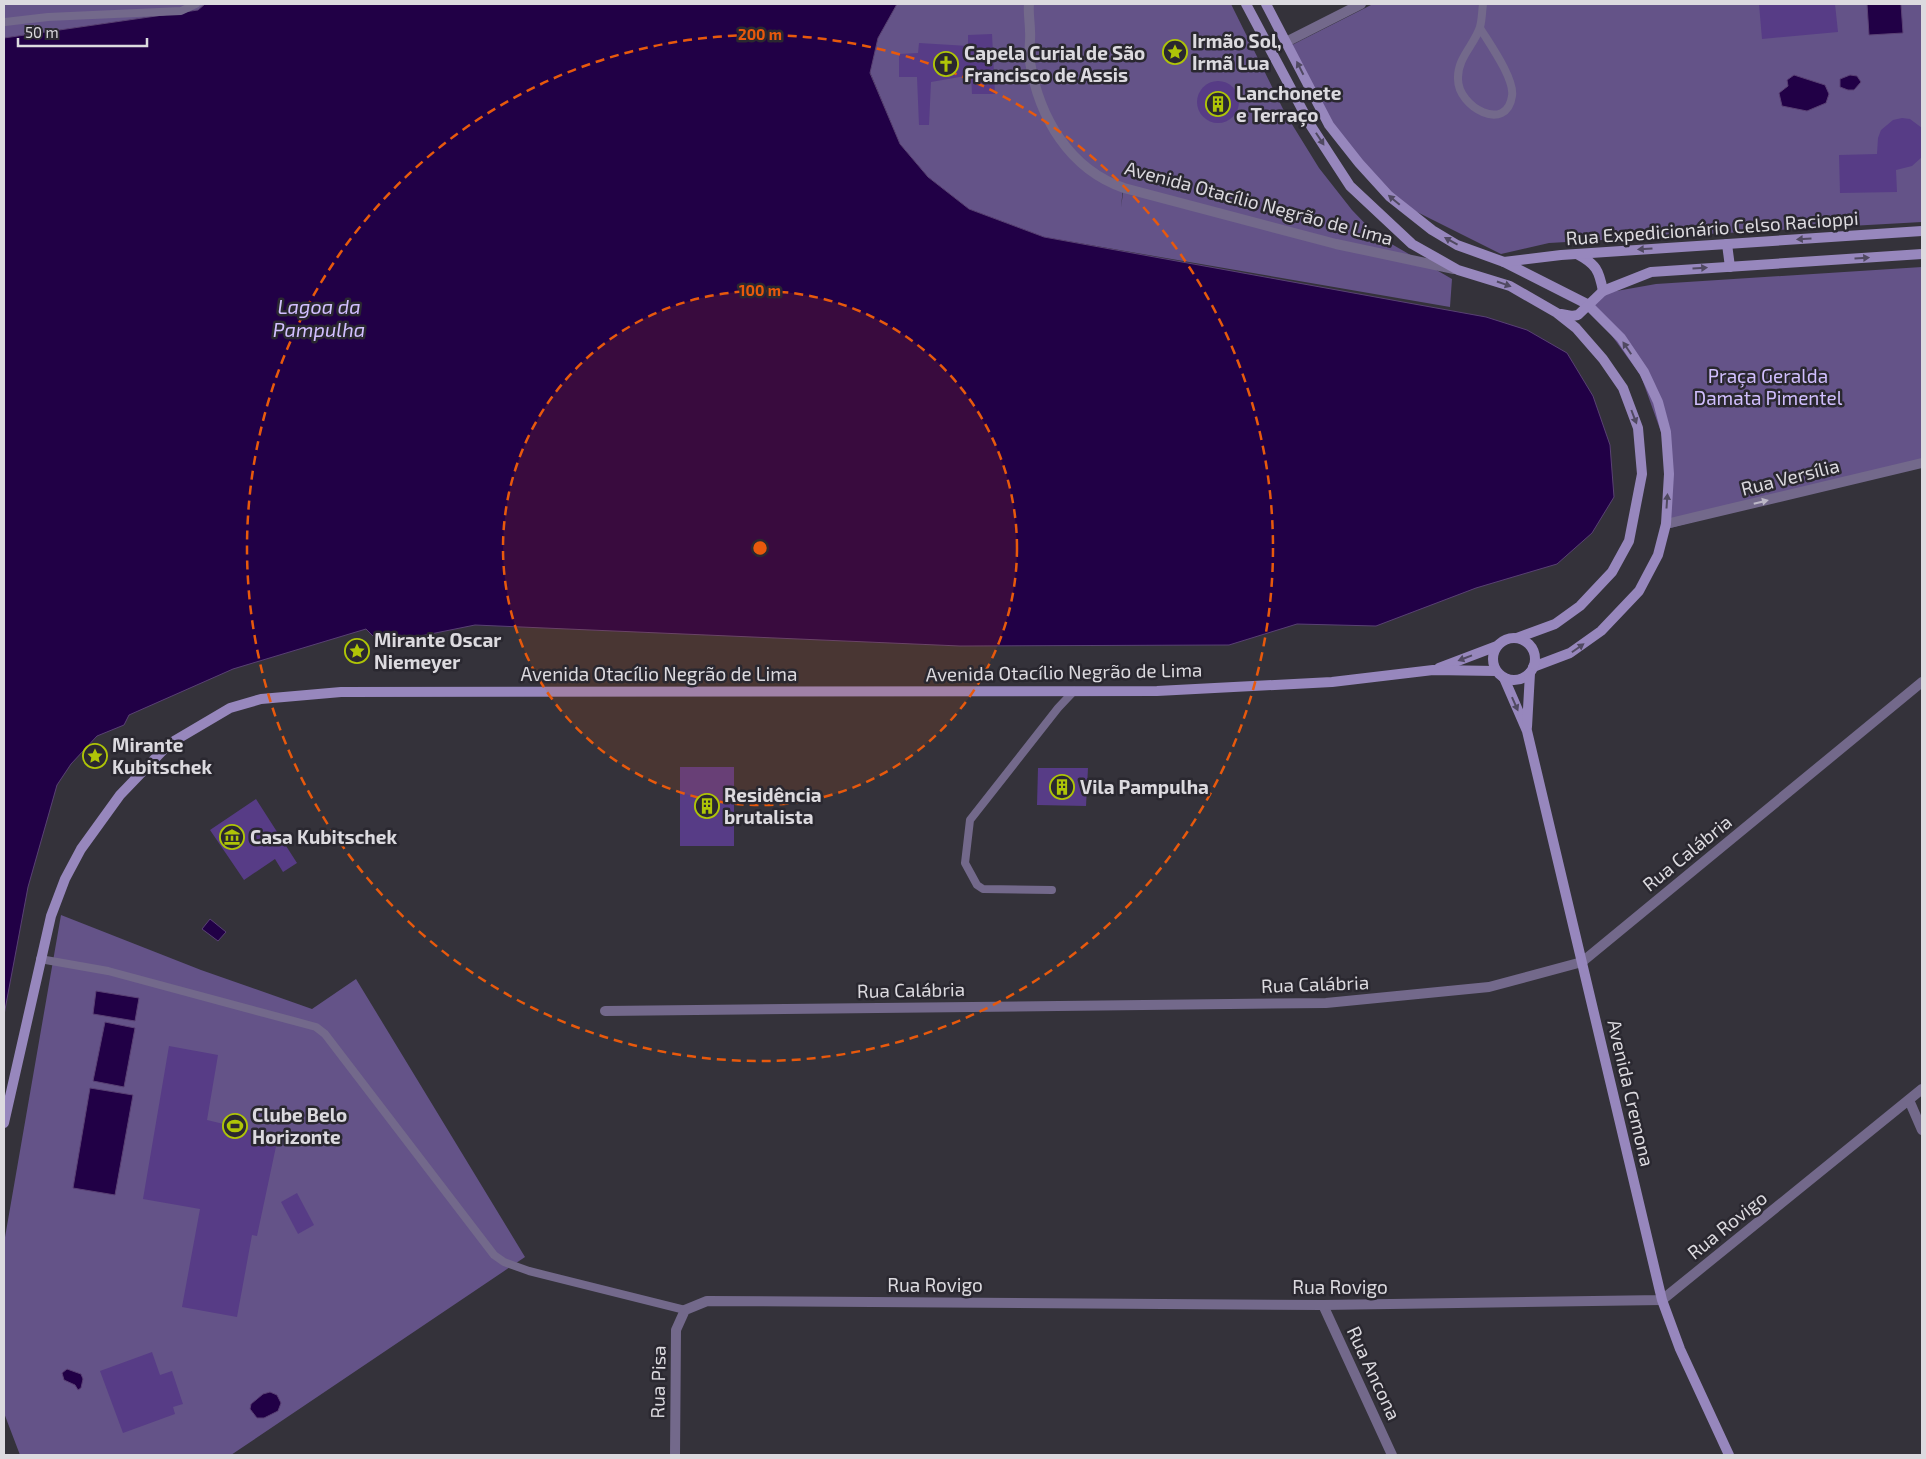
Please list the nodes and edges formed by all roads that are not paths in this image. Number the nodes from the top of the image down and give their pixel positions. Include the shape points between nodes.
1 (196, 4) edge
2 (1030, 4) edge
3 (1246, 4) edge
4 (1266, 4) edge
5 (1361, 4) edge
6 (1483, 4) edge
7 (6, 22) dead end
8 (1480, 28) junction
9 (1286, 42) junction
10 (1922, 231) edge
11 (1727, 244) junction
12 (1577, 254) junction
13 (1922, 254) edge
14 (1504, 262) junction
15 (1730, 266) junction
16 (1458, 270) junction
17 (1603, 291) junction
18 (1587, 304) junction
19 (1558, 313) junction
20 (1922, 463) edge
21 (1666, 524) junction
22 (1517, 638) junction
23 (1497, 646) junction
24 (1433, 670) junction
25 (1531, 670) junction
26 (1500, 674) junction
27 (1922, 682) edge
28 (1074, 691) junction
29 (1527, 730) junction
30 (1052, 890) dead end
31 (40, 959) junction
32 (1582, 962) junction
33 (605, 1011) dead end
34 (1922, 1089) edge
35 (1909, 1100) junction
36 (4, 1123) edge
37 (1922, 1130) edge
38 (1662, 1300) junction
39 (1323, 1306) junction
40 (685, 1310) junction
41 (675, 1455) edge
42 (1392, 1455) edge
43 (1729, 1455) edge

1 - 7 lane via 180,11
2 - 16 street, Avenida Otacílio Negrão de Lima via 1029,60 1042,110 1062,144 1081,164 1101,178 1122,187 1336,244
3 -> 16 street, Avenida Otacílio Negrão de Lima via 1311,126 1350,186 1412,244
4 - 9 street, Avenida Otacílio Negrão de Lima
5 - 9 street
6 - 8 lane
8 - 8 lane via 1460,64 1458,87 1466,103 1484,114 1498,114 1508,107 1512,96 1504,68
14 -> 9 street, Avenida Otacílio Negrão de Lima via 1458,245 1432,230 1389,196 1329,125
10 -> 11 street, Rua Expedicionário Celso Racioppi
11 -> 12 street, Rua Expedicionário Celso Racioppi
11 - 15 street
12 - 14 street, Rua Expedicionário Celso Racioppi
12 - 17 street via 1592,262 1600,276
15 -> 13 street, Rua Expedicionário Celso Racioppi
14 - 18 street, Avenida Otacílio Negrão de Lima
17 -> 15 street, Rua Expedicionário Celso Racioppi via 1651,272
16 -> 19 street, Avenida Otacílio Negrão de Lima via 1510,286
17 - 18 street, Rua Expedicionário Celso Racioppi
18 - 19 street, Rua Expedicionário Celso Racioppi via 1572,316
21 -> 18 street, Avenida Otacílio Negrão de Lima via 1669,474 1666,432 1658,402 1644,372 1621,338
19 -> 22 street, Avenida Otacílio Negrão de Lima via 1603,359 1623,388 1638,428 1642,474 1629,541 1612,572 1580,606 1555,624
21 -> 20 street, Rua Versília
25 -> 21 street, Avenida Otacílio Negrão de Lima via 1570,653 1601,632 1639,591 1658,555
22 - 23 street via 1506,639
22 - 25 street via 1532,649 1535,661
23 -> 24 street, Avenida Otacílio Negrão de Lima
23 - 26 street via 1492,658
24 - 26 street, Avenida Otacílio Negrão de Lima
24 - 28 street, Avenida Otacílio Negrão de Lima via 1332,682 1157,691
25 - 26 street via 1518,680
25 - 29 street, Avenida Cremona
26 -> 29 street, Avenida Cremona
27 - 32 street, Rua Calábria
28 - 30 lane via 970,820 965,863 977,885 983,888
28 - 31 street, Avenida Otacílio Negrão de Lima via 358,692 261,699 230,708 169,744 120,795 81,849 65,879
29 - 32 street, Avenida Cremona
31 - 36 street, Avenida Otacílio Negrão de Lima
31 - 40 lane via 108,971 316,1027 325,1034 494,1255 529,1271
32 - 33 street, Rua Calábria via 1489,987 1326,1003
32 - 38 street, Avenida Cremona
34 - 35 street, Rua Rovigo
35 - 37 street
35 - 38 street, Rua Rovigo
38 - 39 street, Rua Rovigo
38 - 43 street, Avenida Cremona via 1680,1349
39 - 40 street, Rua Rovigo via 707,1301
39 - 42 street, Rua Ancona
40 - 41 street, Rua Pisa via 676,1330

